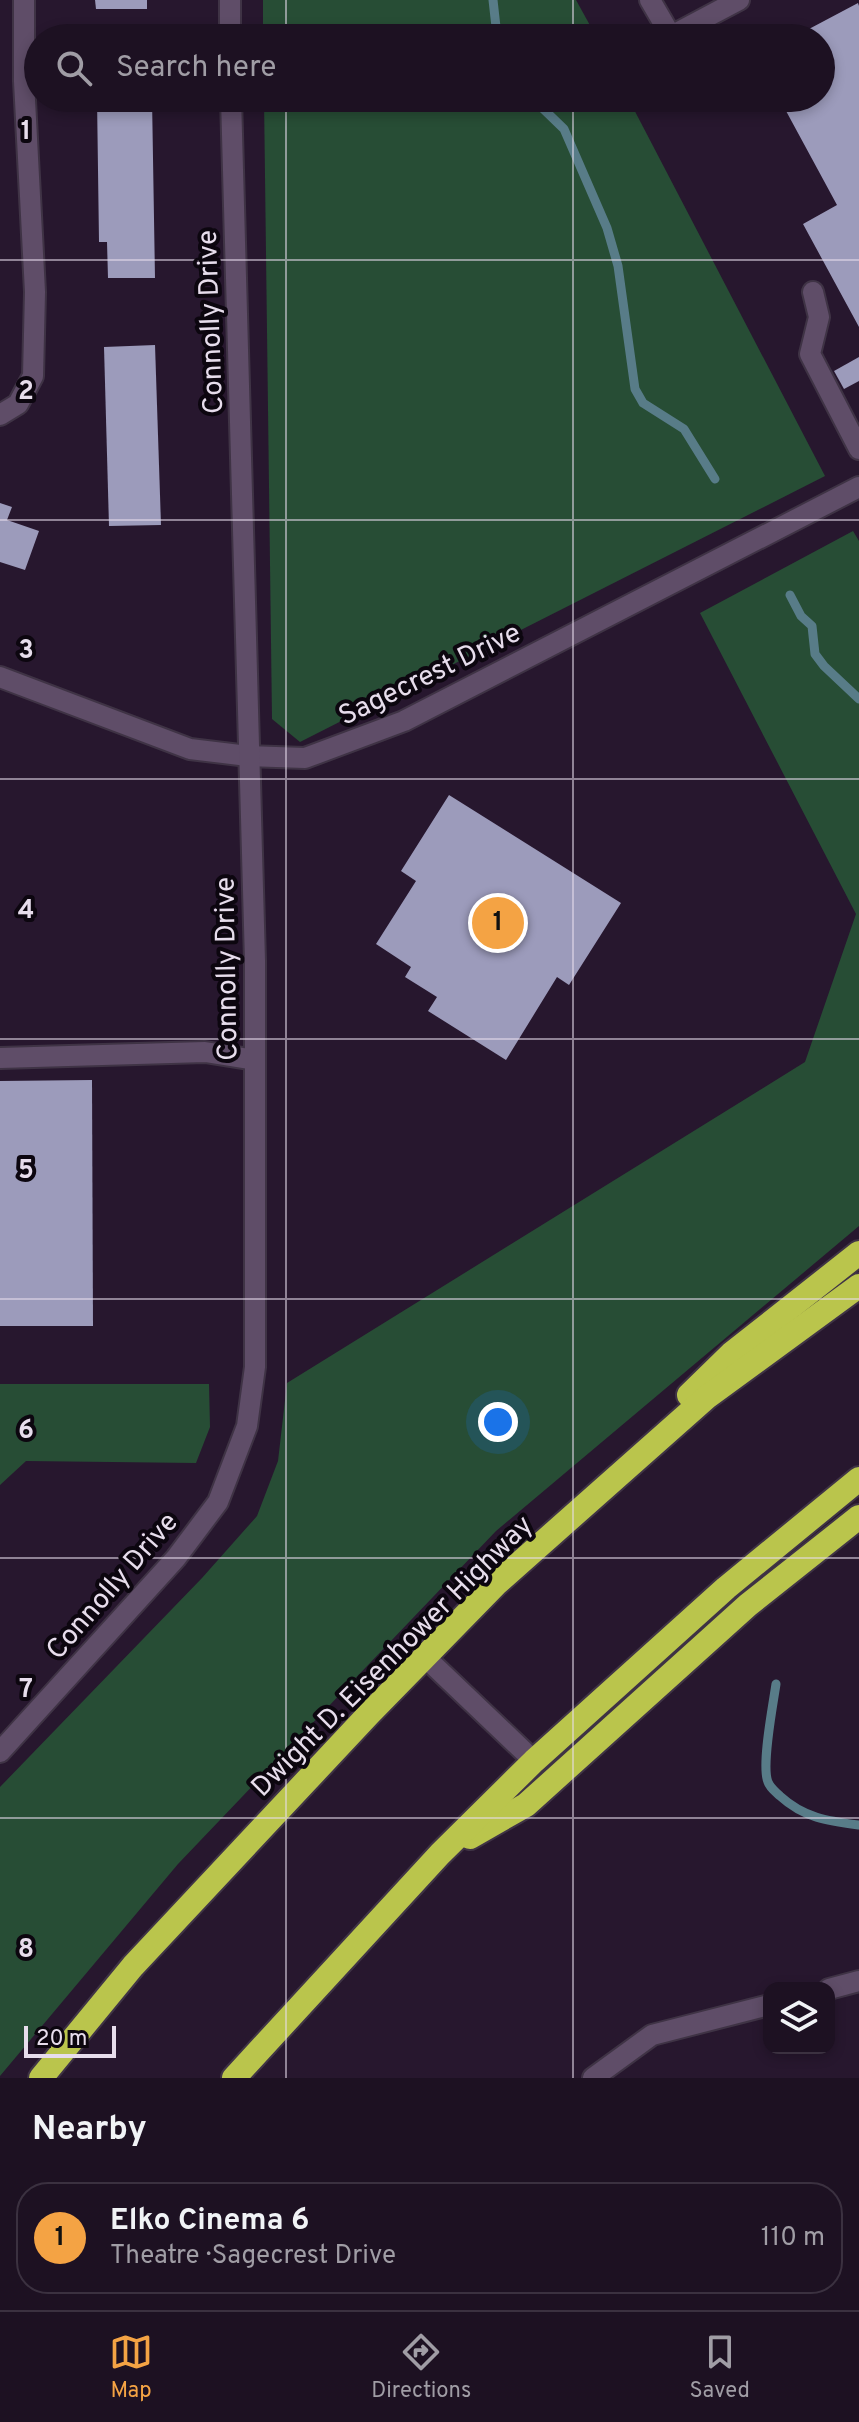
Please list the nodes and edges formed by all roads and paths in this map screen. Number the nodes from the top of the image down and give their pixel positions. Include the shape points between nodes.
1 (24, 0) edge
2 (230, 0) edge
3 (650, 0) edge
4 (739, 0) edge
5 (24, 24) edge
6 (24, 24) edge
7 (230, 24) edge
8 (664, 24) edge
9 (694, 24) edge
10 (24, 81) edge
11 (26, 112) edge
12 (231, 112) edge
13 (813, 292) dead end
14 (0, 415) edge
15 (859, 449) edge
16 (859, 487) edge
17 (0, 677) edge
18 (248, 756) junction
19 (0, 1058) edge
20 (255, 1060) junction
21 (859, 1253) edge
22 (859, 1286) edge
23 (859, 1479) edge
24 (859, 1517) edge
25 (496, 1584) junction
26 (425, 1657) junction
27 (0, 1752) edge
28 (534, 1761) junction
29 (440, 1854) junction
30 (859, 1981) edge
31 (835, 1987) edge
32 (763, 2007) edge
33 (41, 2078) edge
34 (234, 2078) edge
35 (593, 2078) edge

1 - 5 street
2 - 7 street
3 - 8 street
4 - 9 street
6 - 10 street
11 - 14 street via 35,292 33,376 18,404
12 - 18 street, Connolly Drive
13 - 15 street via 819,317 810,354
16 - 18 street, Sagecrest Drive via 404,721 305,758
17 - 18 street, Sagecrest Drive via 190,749
18 - 20 street, Connolly Drive
19 - 20 street via 205,1052
20 - 27 street, Connolly Drive via 255,1367 247,1426 218,1502 176,1558
21 - 25 highway via 731,1354
22 - 25 highway, Dwight D. Eisenhower Highway via 707,1397
23 - 28 highway via 726,1588
24 - 29 highway via 748,1605 526,1805
25 - 26 highway, Dwight D. Eisenhower Highway
26 - 28 street
26 - 33 highway, Dwight D. Eisenhower Highway via 133,1966
28 - 29 highway
29 - 34 highway
30 - 31 street
32 - 35 street via 652,2035

